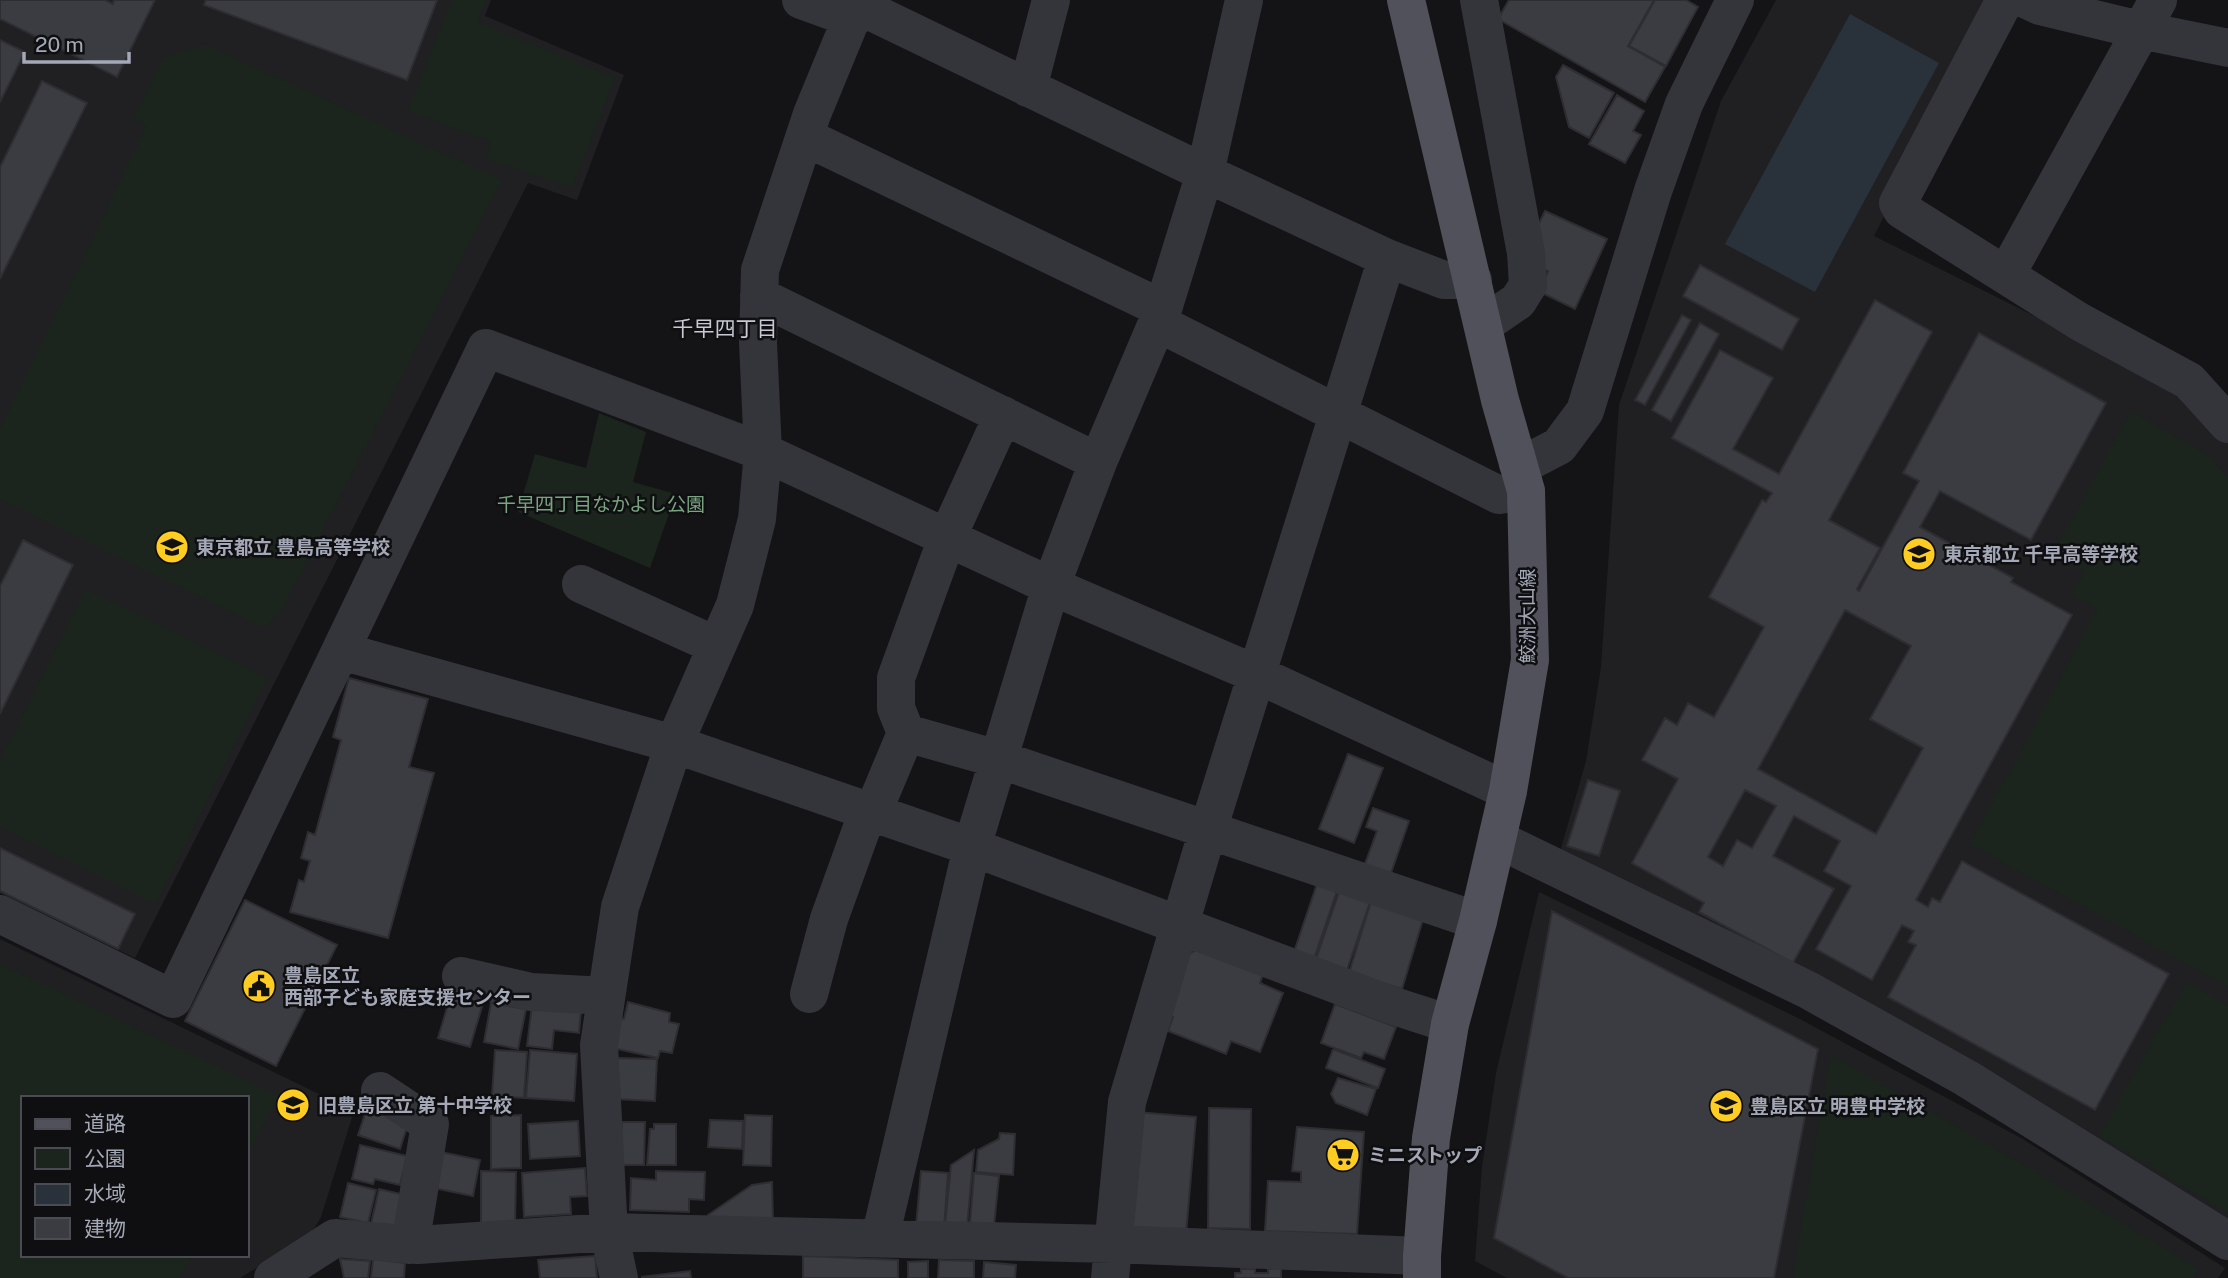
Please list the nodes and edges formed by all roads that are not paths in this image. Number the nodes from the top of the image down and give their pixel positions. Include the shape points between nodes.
1 (801, 0) edge
2 (1051, 0) edge
3 (1244, 0) edge
4 (1406, 0) edge
5 (1479, 0) edge
6 (1735, 0) edge
7 (2005, 0) edge
8 (2027, 0) edge
9 (856, 8) edge
10 (2149, 15) edge
11 (2228, 48) edge
12 (1028, 88) junction
13 (805, 137) junction
14 (1205, 173) junction
15 (1387, 257) junction
16 (2006, 275) junction
17 (1473, 280) junction
18 (759, 296) junction
19 (1161, 316) junction
20 (1483, 325) junction
21 (1338, 413) junction
22 (1003, 415) junction
23 (2228, 424) edge
24 (762, 452) junction
25 (1098, 462) junction
26 (1522, 477) junction
27 (947, 538) junction
28 (581, 584) dead end
29 (1051, 586) junction
30 (718, 646) junction
31 (341, 651) junction
32 (1256, 674) junction
33 (906, 733) junction
34 (674, 744) junction
35 (998, 759) junction
36 (1508, 791) junction
37 (868, 811) junction
38 (1208, 830) junction
39 (1497, 839) junction
40 (972, 847) junction
41 (0, 914) edge
42 (1478, 921) junction
43 (1179, 925) junction
44 (461, 976) dead end
45 (809, 994) dead end
46 (606, 996) junction
47 (1450, 1024) junction
48 (380, 1091) dead end
49 (609, 1232) junction
50 (880, 1238) junction
51 (2228, 1241) edge
52 (410, 1245) junction
53 (1111, 1261) edge
54 (1422, 1267) edge
55 (273, 1278) edge
56 (619, 1278) edge

1 - 9 street
2 - 12 street
3 - 14 street
4 - 17 main road, 鮫洲大山線
5 - 20 street via 1528,285 1518,301
6 - 26 street via 1684,104 1585,411 1559,446 1536,458
7 - 16 street via 1898,203 1902,210
8 - 10 street via 2040,6
9 - 12 street
9 - 13 street
10 - 11 street
10 - 16 street
12 - 14 street
13 - 18 street via 760,270
13 - 19 street
14 - 15 street
14 - 19 street
15 - 17 street via 1444,280
15 - 21 street
16 - 23 street via 2080,322 2189,381
17 - 20 main road, 鮫洲大山線
18 - 22 street
18 - 24 street
19 - 21 street
19 - 25 street
20 - 26 main road, 鮫洲大山線
21 - 26 street via 1499,495
21 - 32 street
22 - 25 street
22 - 27 street
24 - 27 street
24 - 30 street via 757,519 735,605
24 - 31 street via 486,348
25 - 29 street
26 - 36 main road, 鮫洲大山線 via 1530,660
27 - 29 street
27 - 33 street via 896,678 896,708
28 - 30 street
29 - 32 street
29 - 35 street
30 - 34 street
31 - 34 street
31 - 41 street via 173,999
32 - 36 street
32 - 38 street
33 - 35 street
33 - 37 street via 878,800
34 - 37 street
34 - 46 street via 620,907
35 - 38 street
35 - 40 street
36 - 39 main road, 鮫洲大山線
37 - 40 street
37 - 45 street via 829,919
38 - 42 street
38 - 43 street
39 - 42 main road, 鮫洲大山線
39 - 51 street via 1808,990 1966,1078
40 - 43 street
40 - 50 street
42 - 47 main road, 鮫洲大山線
43 - 47 street
43 - 53 street via 1127,1102
44 - 46 street via 531,992
46 - 49 street via 599,1045
47 - 54 main road, 鮫洲大山線 via 1432,1138
48 - 52 street via 430,1124
49 - 50 street
49 - 52 street
49 - 56 street
50 - 53 street
52 - 55 street via 335,1238
53 - 54 street

